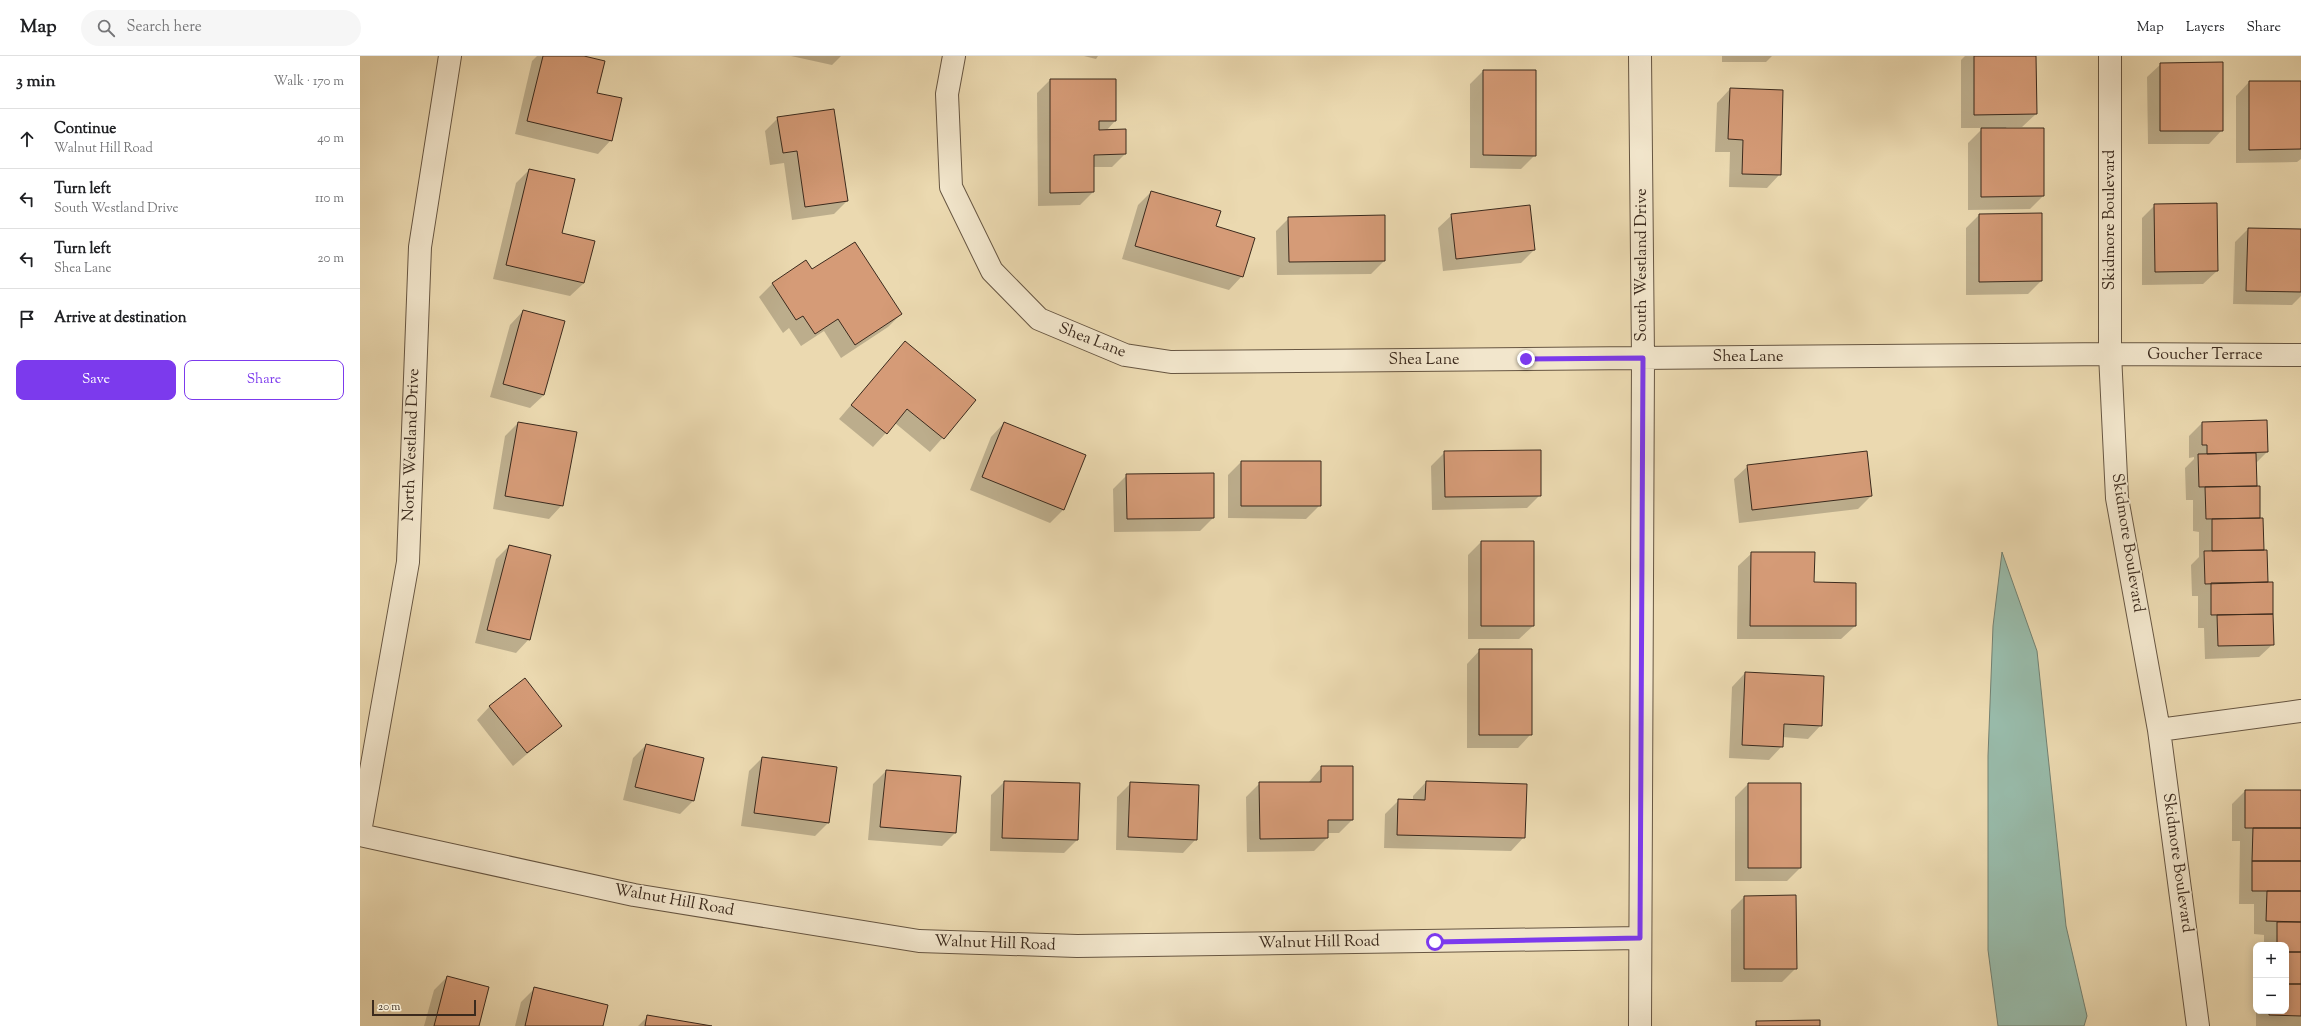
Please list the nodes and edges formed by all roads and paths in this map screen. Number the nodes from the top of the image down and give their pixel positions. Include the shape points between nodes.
1 (450, 56) edge
2 (954, 56) edge
3 (1640, 56) edge
4 (2110, 56) edge
5 (2110, 354) junction
6 (2301, 355) edge
7 (1643, 358) junction
8 (2301, 711) edge
9 (2159, 730) junction
10 (360, 832) edge
11 (360, 835) edge
12 (1640, 938) junction
13 (1640, 1026) edge
14 (2198, 1026) edge

1 - 10 street, North Westland Drive via 420,248 408,562
2 - 7 street, Shea Lane via 947,94 951,187 992,271 1039,320 1125,355 1171,362
3 - 7 street, South Westland Drive
4 - 5 street, Skidmore Boulevard
5 - 6 street, Goucher Terrace
5 - 7 street, Shea Lane
5 - 9 street, Skidmore Boulevard via 2117,498
7 - 12 street, South Westland Drive
8 - 9 street
9 - 14 street, Skidmore Boulevard
11 - 12 street, Walnut Hill Road via 634,895 918,941 1077,946
12 - 13 street, South Westland Drive

